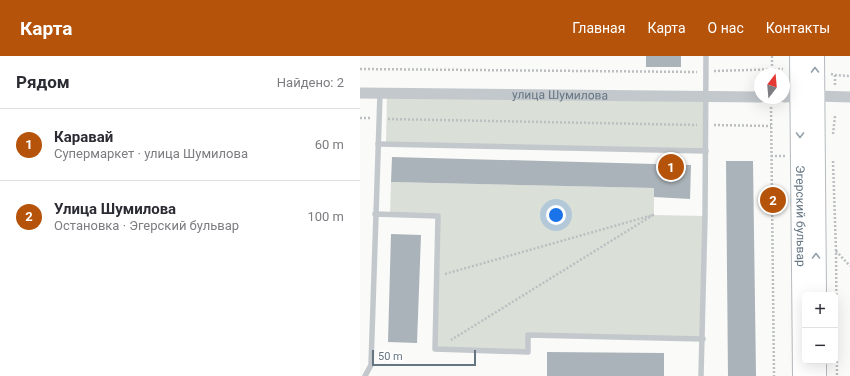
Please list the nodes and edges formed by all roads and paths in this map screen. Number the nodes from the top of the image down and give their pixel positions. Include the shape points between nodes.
1 (706, 56) edge
2 (772, 56) edge
3 (799, 56) edge
4 (815, 56) edge
5 (360, 68) edge
6 (772, 68) edge
7 (754, 70) edge
8 (706, 72) junction
9 (828, 72) dead end
10 (835, 75) junction
11 (850, 76) edge
12 (835, 86) dead end
13 (360, 93) edge
14 (380, 94) junction
15 (800, 96) edge
16 (850, 96) edge
17 (707, 97) junction
18 (754, 97) edge
19 (771, 107) dead end
20 (360, 118) edge
21 (379, 118) junction
22 (706, 125) junction
23 (771, 126) junction
24 (378, 144) junction
25 (706, 151) junction
26 (833, 155) dead end
27 (771, 156) junction
28 (792, 156) dead end
29 (375, 214) junction
30 (836, 251) junction
31 (850, 266) edge
32 (437, 276) junction
33 (817, 292) edge
34 (702, 339) junction
35 (435, 350) junction
36 (817, 364) edge
37 (365, 376) edge
38 (701, 376) edge
39 (774, 376) edge
40 (802, 376) edge
41 (817, 376) edge
42 (837, 376) edge

1 - 8 lane
2 - 6 path
3 - 15 main road, Эгерский бульвар
15 -> 4 main road, Эгерский бульвар
5 - 8 path
7 - 8 path
8 - 17 lane
9 - 10 path
10 - 11 path
10 - 12 path
13 - 14 street, улица Шумилова
14 - 17 street, улица Шумилова
14 - 21 lane
15 - 16 street
33 -> 15 main road, Эгерский бульвар
15 -> 40 main road, Эгерский бульвар
17 - 18 street, улица Шумилова
17 - 22 lane
19 - 23 path
20 - 21 path
21 - 22 path
21 - 24 lane
22 - 23 path
22 - 25 lane
23 - 27 path
24 - 25 lane
24 - 29 lane
25 - 34 lane
26 - 30 path
27 - 28 path
27 - 39 path
29 - 32 lane via 438,216
29 - 37 lane via 370,365
30 - 31 path
30 - 42 path
32 - 35 lane
32 - 35 path via 653,215
34 - 35 lane via 528,335 528,352
34 - 38 lane
36 - 41 main road

